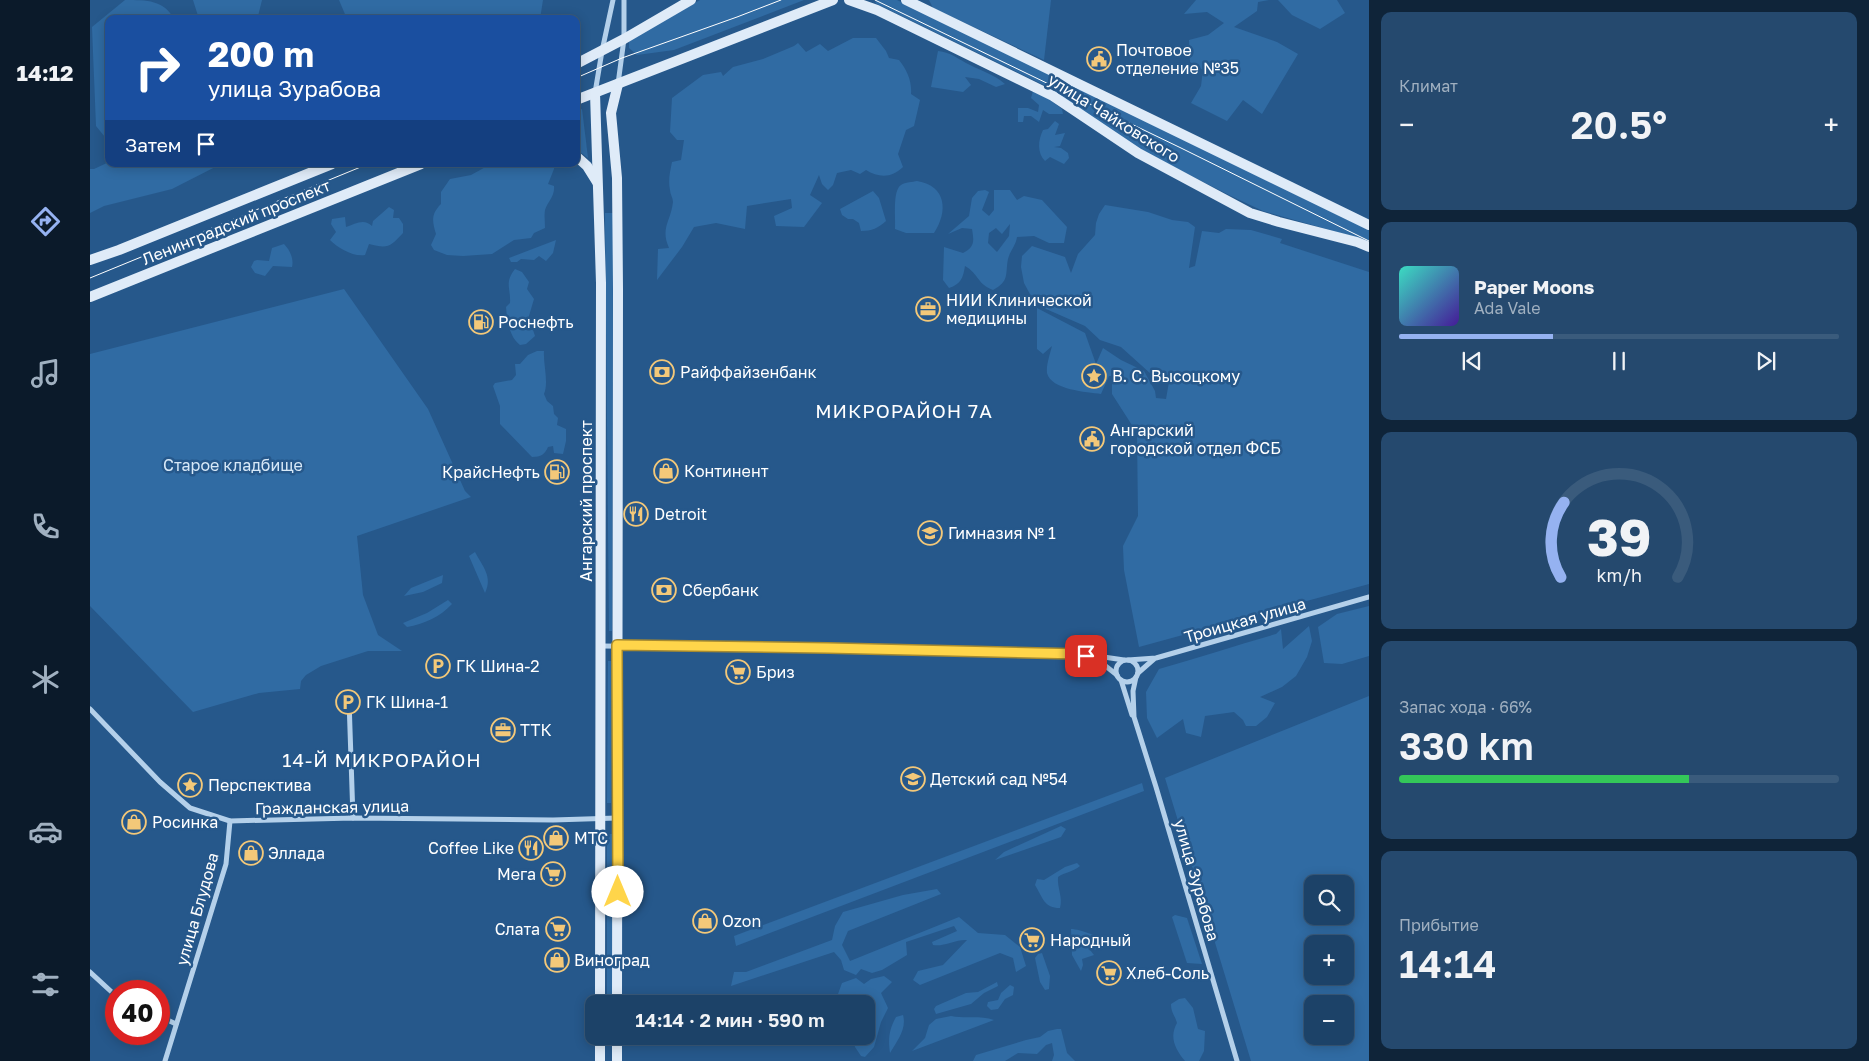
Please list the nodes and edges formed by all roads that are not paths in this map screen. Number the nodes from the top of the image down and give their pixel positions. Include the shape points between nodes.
1 (613, 0) edge
2 (624, 0) edge
3 (691, 0) edge
4 (833, 0) edge
5 (849, 0) edge
6 (906, 0) edge
7 (923, 5) edge
8 (624, 39) junction
9 (602, 50) junction
10 (580, 62) edge
11 (618, 84) junction
12 (595, 93) junction
13 (580, 99) edge
14 (580, 160) edge
15 (325, 167) edge
16 (413, 167) edge
17 (599, 186) junction
18 (600, 207) junction
19 (617, 208) junction
20 (1369, 225) edge
21 (1369, 247) edge
22 (90, 260) edge
23 (90, 297) edge
24 (1369, 598) edge
25 (617, 645) junction
26 (601, 646) junction
27 (1080, 654) junction
28 (1156, 658) junction
29 (1127, 660) junction
30 (1137, 675) junction
31 (1119, 677) junction
32 (349, 700) dead end
33 (90, 709) edge
34 (1134, 717) junction
35 (352, 818) junction
36 (617, 818) junction
37 (601, 819) junction
38 (230, 821) junction
39 (90, 972) edge
40 (105, 986) edge
41 (600, 995) edge
42 (617, 995) edge
43 (170, 1021) edge
44 (176, 1024) junction
45 (600, 1045) edge
46 (617, 1045) edge
47 (165, 1061) edge
48 (600, 1061) edge
49 (617, 1061) edge
50 (1237, 1061) edge

1 - 9 street, Ангарский проспект
2 - 8 street, Ангарский проспект
3 - 8 main road
4 - 11 main road
5 - 21 main road, улица Чайковского via 877,10 1053,96 1138,153 1250,213
6 - 7 main road
7 - 20 main road
8 - 9 main road
8 - 11 street, Ангарский проспект
9 - 10 main road
9 - 12 street, Ангарский проспект
11 - 12 main road
11 - 19 main road, Ангарский проспект via 611,113
12 - 13 main road
12 - 17 main road, Ангарский проспект
14 - 17 main road
15 - 22 main road, Ленинградский проспект
16 - 23 main road, Ленинградский проспект
17 - 18 main road, Ангарский проспект
18 - 19 main road
18 - 26 main road, Ангарский проспект
19 - 25 main road, Ангарский проспект
24 - 28 street, Троицкая улица
25 - 26 street
25 - 27 street
25 - 36 main road, Ангарский проспект
26 - 37 main road, Ангарский проспект
27 - 29 street, Троицкая улица
27 - 31 street via 1106,665
28 - 29 street, Троицкая улица
28 - 30 street
29 - 30 street via 1136,664
29 - 31 street via 1118,665
30 - 31 street via 1129,682
30 - 34 street
31 - 34 street
32 - 35 street
33 - 38 street, Гражданская улица via 160,782 190,808
34 - 50 street, улица Зурабова
35 - 37 street, Гражданская улица
35 - 38 street, Гражданская улица
36 - 37 street, Гражданская улица
36 - 42 main road, Ангарский проспект
37 - 41 main road, Ангарский проспект
38 - 44 street, улица Блудова via 226,864
39 - 40 street
43 - 44 street
44 - 47 street, улица Блудова
45 - 48 main road
46 - 49 main road

